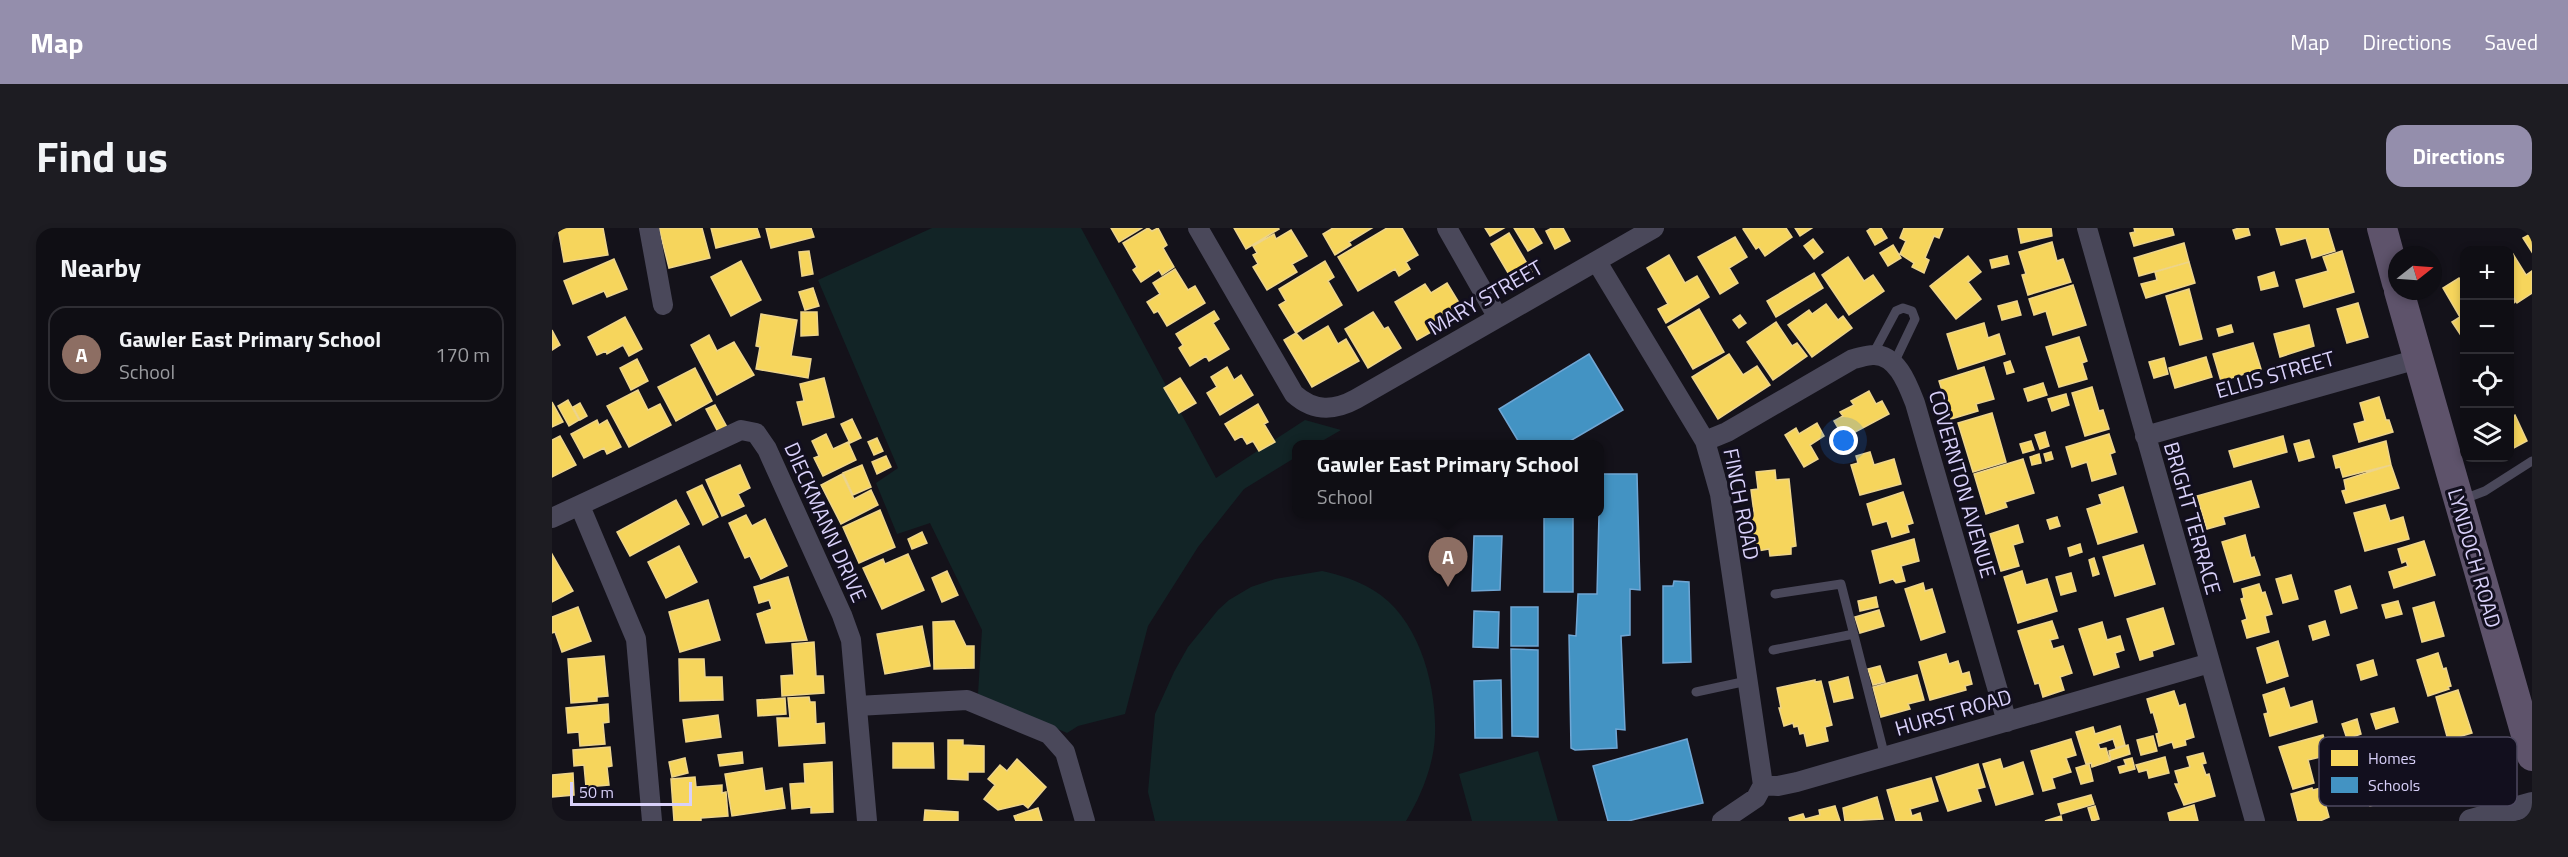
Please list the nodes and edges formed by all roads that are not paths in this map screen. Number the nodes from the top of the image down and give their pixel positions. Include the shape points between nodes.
1 (649, 228) edge
2 (1198, 228) edge
3 (1447, 228) edge
4 (1654, 228) edge
5 (2086, 228) edge
6 (2382, 228) edge
7 (2388, 250) edge
8 (1597, 262) junction
9 (2402, 300) edge
10 (663, 305) dead end
11 (1497, 316) junction
12 (1873, 354) junction
13 (2418, 359) junction
14 (1894, 363) junction
15 (2145, 436) junction
16 (1705, 441) junction
17 (2532, 461) edge
18 (2459, 500) junction
19 (580, 506) junction
20 (552, 518) edge
21 (1775, 594) dead end
22 (1854, 634) junction
23 (1773, 650) dead end
24 (2210, 663) junction
25 (1747, 681) junction
26 (1696, 692) dead end
27 (857, 706) junction
28 (2007, 722) junction
29 (2532, 756) edge
30 (1885, 757) junction
31 (1763, 784) junction
32 (2532, 804) edge
33 (652, 821) edge
34 (867, 821) edge
35 (1085, 821) edge
36 (1722, 821) edge
37 (2255, 821) edge
38 (2471, 821) edge

1 - 10 street
2 - 11 street, MARY STREET via 1294,394 1314,407 1339,408
3 - 11 street
4 - 8 street, MARY STREET
5 - 15 street, BRIGHT TERRACE
6 - 7 main road
8 - 11 street, MARY STREET
8 - 16 street, FINCH ROAD
9 - 13 main road, LYNDOCH ROAD
12 - 14 street
12 - 14 lane via 1896,311 1903,308 1912,312 1915,320
12 - 16 street via 1853,359 1728,432
13 - 15 street, ELLIS STREET
13 - 18 main road, LYNDOCH ROAD
14 - 28 street, COVERNTON AVENUE via 1908,383 1915,403
15 - 24 street, BRIGHT TERRACE
16 - 25 street, FINCH ROAD via 1720,494
17 - 18 lane via 2485,491
18 - 29 main road, LYNDOCH ROAD
19 - 20 street, DIECKMANN DRIVE
19 - 27 street, DIECKMANN DRIVE via 741,430 756,433 767,449 847,627
19 - 33 street via 636,639
21 - 22 lane via 1840,584
22 - 23 lane
22 - 30 lane
24 - 28 street, HURST ROAD
24 - 37 street, BRIGHT TERRACE
25 - 26 lane
25 - 31 street, FINCH ROAD
27 - 34 street, DIECKMANN DRIVE
27 - 35 street via 967,700 1049,734 1065,752
28 - 30 street, HURST ROAD
30 - 31 street, HURST ROAD via 1778,786
31 - 36 street via 1756,798
32 - 38 street

